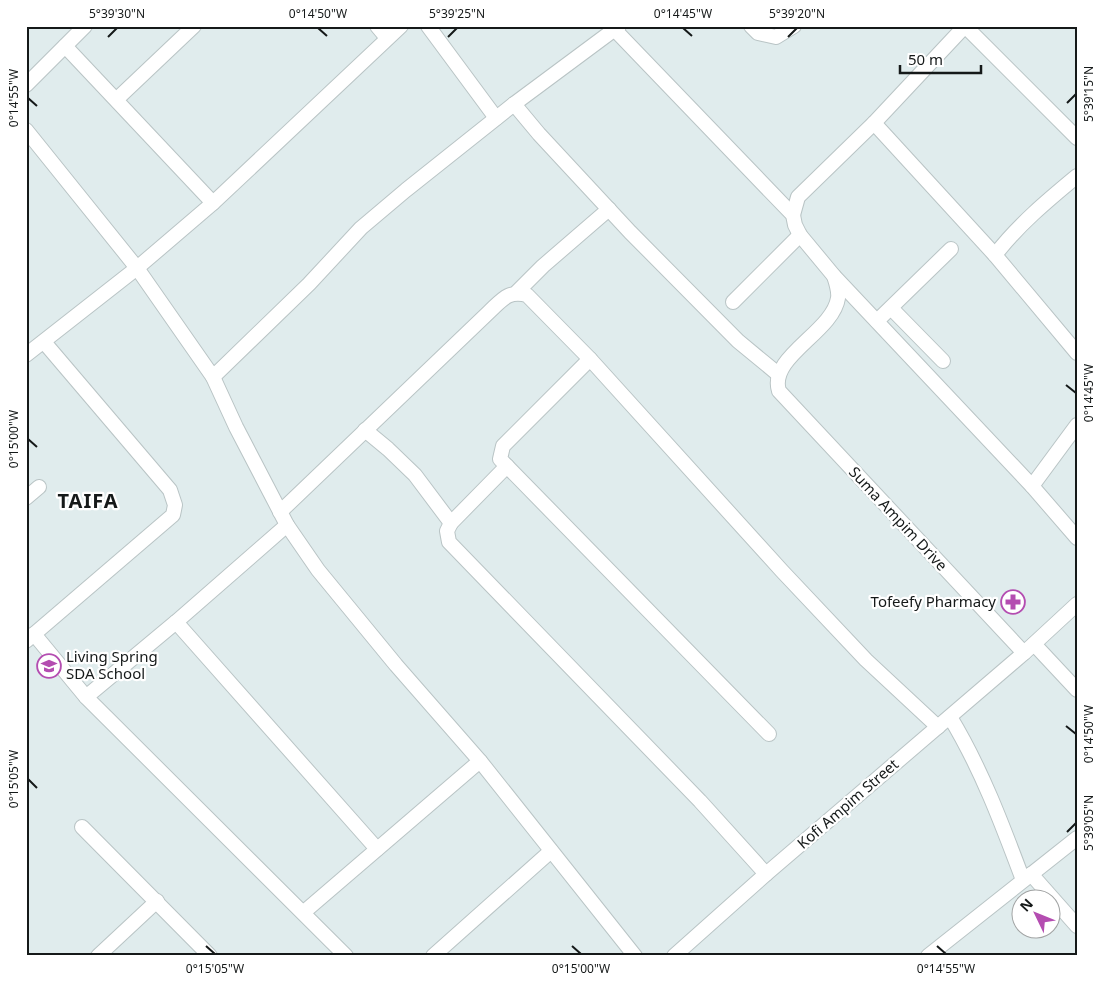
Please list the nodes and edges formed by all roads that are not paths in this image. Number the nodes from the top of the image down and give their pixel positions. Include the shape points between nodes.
1 (85, 26) edge
2 (194, 26) edge
3 (377, 26) edge
4 (401, 26) edge
5 (428, 26) edge
6 (750, 26) edge
7 (794, 26) edge
8 (965, 26) edge
9 (612, 29) edge
10 (387, 38) junction
11 (65, 46) junction
12 (26, 85) edge
13 (117, 100) junction
14 (514, 104) junction
15 (496, 118) junction
16 (874, 123) junction
17 (26, 130) edge
18 (1077, 138) edge
19 (1077, 176) edge
20 (213, 203) junction
21 (609, 209) junction
22 (793, 215) junction
23 (800, 236) junction
24 (951, 249) dead end
25 (995, 255) junction
26 (137, 268) junction
27 (834, 276) junction
28 (517, 292) junction
29 (733, 302) dead end
30 (891, 308) junction
31 (877, 321) junction
32 (44, 342) junction
33 (1077, 354) edge
34 (26, 355) edge
35 (590, 359) junction
36 (942, 361) dead end
37 (213, 377) junction
38 (777, 378) junction
39 (1077, 425) edge
40 (365, 430) junction
41 (507, 466) junction
42 (1032, 486) junction
43 (38, 487) dead end
44 (26, 498) edge
45 (280, 512) junction
46 (451, 522) junction
47 (287, 526) junction
48 (1077, 538) edge
49 (1077, 604) edge
50 (176, 622) junction
51 (30, 637) edge
52 (1029, 649) junction
53 (1077, 690) edge
54 (86, 697) junction
55 (950, 717) junction
56 (938, 727) junction
57 (769, 734) dead end
58 (480, 761) junction
59 (82, 827) dead end
60 (1077, 838) edge
61 (376, 850) junction
62 (551, 851) junction
63 (766, 874) junction
64 (1027, 877) junction
65 (157, 901) junction
66 (304, 912) junction
67 (1077, 926) edge
68 (98, 956) edge
69 (210, 956) edge
70 (346, 956) edge
71 (432, 956) edge
72 (635, 956) edge
73 (674, 956) edge
74 (928, 956) edge

1 - 11 street
2 - 13 street
3 - 10 street
4 - 10 street
5 - 15 street
6 - 7 street via 758,33 776,37
8 - 16 street
8 - 18 street
9 - 14 street
9 - 22 street
10 - 20 street
11 - 12 street
11 - 13 street
13 - 20 street
14 - 15 street
14 - 21 street, Suma Ampim Drive
15 - 37 street via 361,228 309,284
16 - 22 street via 798,197
16 - 25 street
17 - 26 street
19 - 25 street via 1012,235
20 - 26 street
21 - 28 street
21 - 38 street, Suma Ampim Drive
22 - 23 street
23 - 27 street
23 - 29 street
24 - 30 street
25 - 33 street
26 - 32 street
26 - 37 street
27 - 31 street
27 - 38 street via 838,297 833,314 781,368
28 - 35 street via 534,301
28 - 40 street via 489,312
30 - 31 street
30 - 36 street
31 - 42 street
32 - 34 street
32 - 51 street via 170,490 175,504 173,515
35 - 41 street via 503,446 500,459
35 - 56 street via 866,660
37 - 45 street
38 - 52 street, Suma Ampim Drive via 778,391
39 - 42 street
40 - 45 street
40 - 46 street via 415,475
41 - 46 street
41 - 57 street
42 - 48 street
43 - 44 street
45 - 47 street
46 - 63 street via 447,531 449,542 694,794
47 - 50 street
47 - 58 street via 402,672
49 - 52 street, Kofi Ampim Street
50 - 54 street
50 - 61 street
51 - 54 street
52 - 53 street, Suma Ampim Drive
52 - 55 street, Kofi Ampim Street
54 - 66 street
55 - 56 street, Kofi Ampim Street
55 - 64 street via 967,745
56 - 63 street, Kofi Ampim Street
58 - 61 street
58 - 62 street
59 - 65 street
60 - 64 street
61 - 66 street
62 - 71 street
62 - 72 street
63 - 73 street, Kofi Ampim Street
64 - 67 street
64 - 74 street
65 - 68 street
65 - 69 street
66 - 70 street

